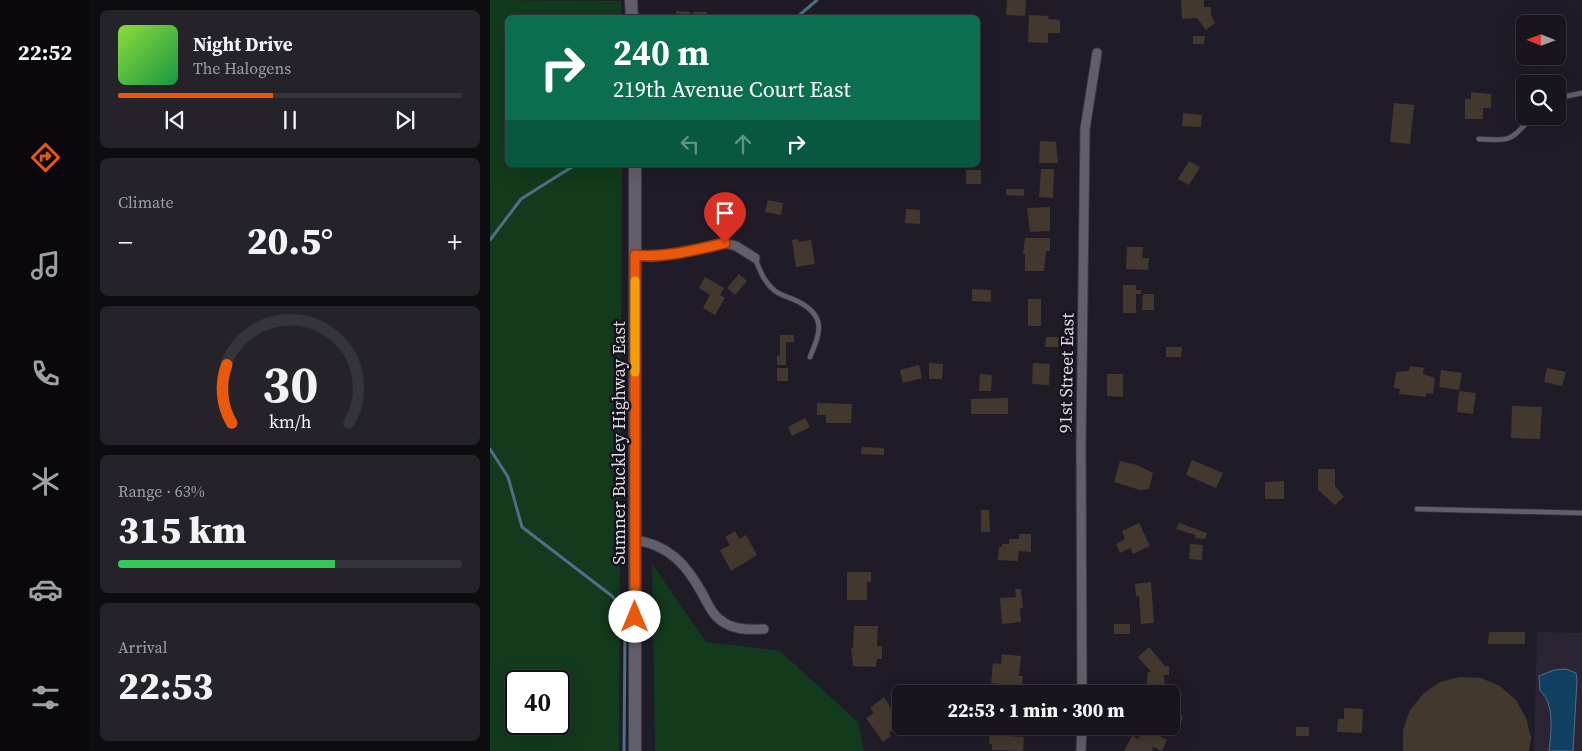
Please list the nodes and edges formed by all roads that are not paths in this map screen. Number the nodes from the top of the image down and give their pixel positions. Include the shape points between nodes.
1 (631, 0) edge
2 (632, 15) edge
3 (1097, 54) dead end
4 (1582, 94) edge
5 (1566, 97) edge
6 (1524, 125) edge
7 (1479, 138) dead end
8 (635, 167) edge
9 (635, 255) junction
10 (755, 258) joint
11 (810, 356) dead end
12 (1417, 509) dead end
13 (1582, 513) edge
14 (636, 540) junction
15 (764, 630) dead end
16 (1082, 685) edge
17 (1082, 735) edge
18 (635, 751) edge
19 (1082, 751) edge

1 - 2 street
3 - 16 street, 91st Street East via 1085,129
4 - 5 lane
6 - 7 lane via 1514,136 1504,140
8 - 9 street, Sumner Buckley Highway East
9 - 10 street via 652,257 725,243
9 - 14 street, Sumner Buckley Highway East
10 - 11 lane via 763,278 776,292 801,302 819,321 820,332
12 - 13 lane
14 - 15 street via 654,543 670,552 689,573 718,618 737,628
14 - 18 street, Sumner Buckley Highway East
17 - 19 street

